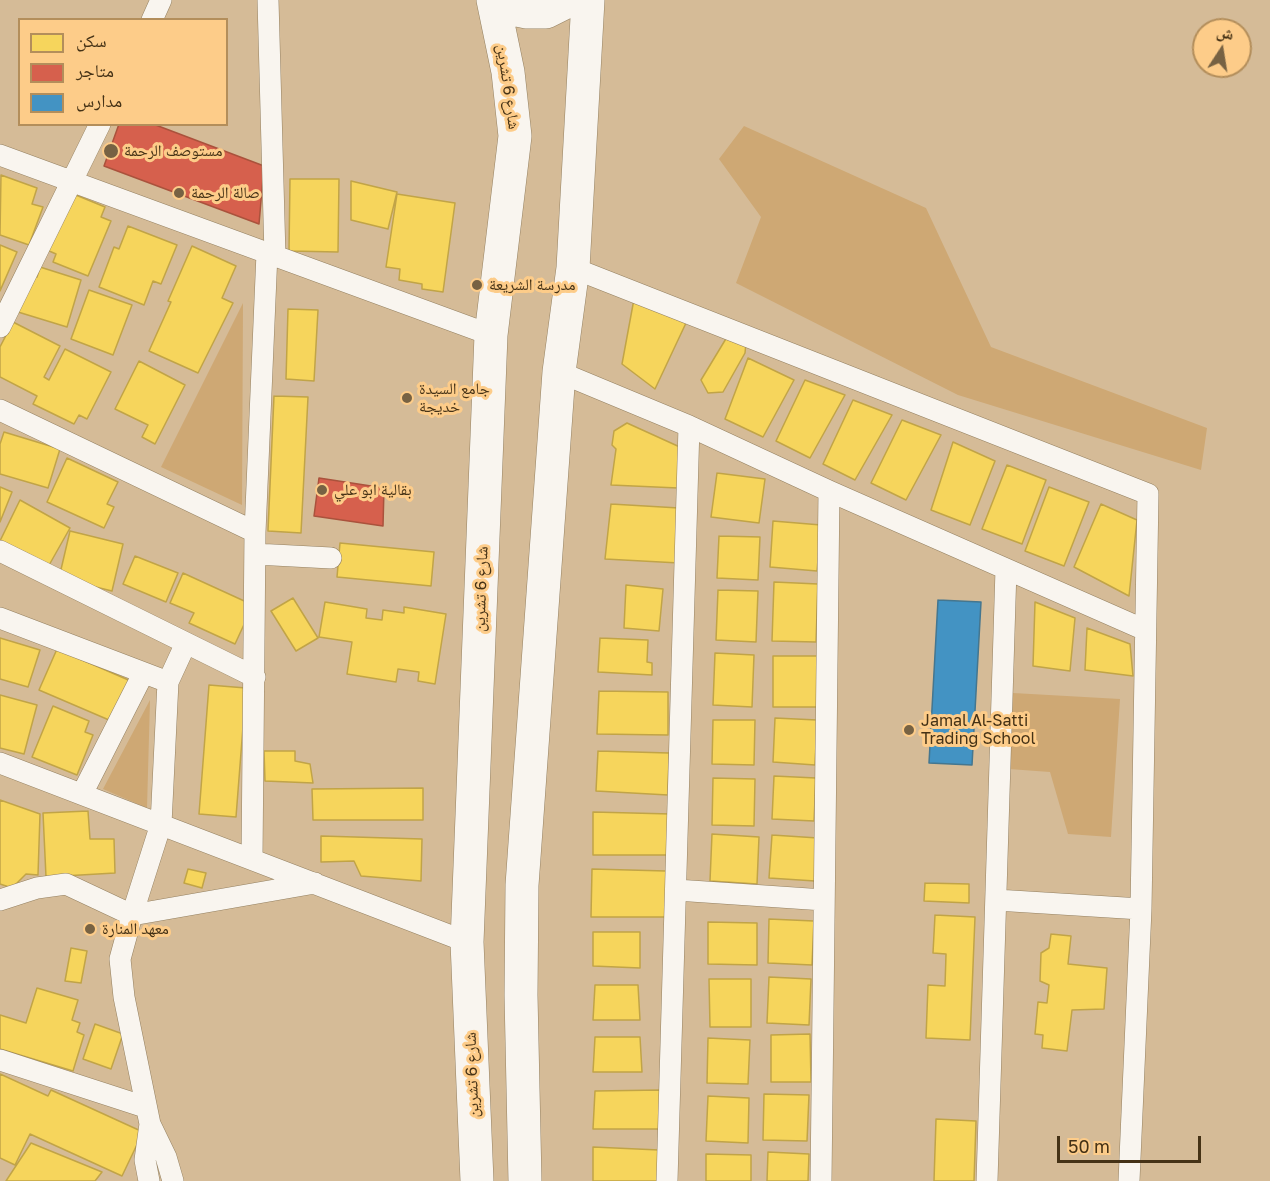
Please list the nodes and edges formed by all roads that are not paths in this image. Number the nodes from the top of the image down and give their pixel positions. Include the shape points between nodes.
1 (161, 0) edge
2 (268, 0) edge
3 (495, 0) edge
4 (570, 0) edge
5 (588, 0) edge
6 (153, 18) edge
7 (99, 126) edge
8 (0, 155) edge
9 (71, 182) junction
10 (271, 254) junction
11 (573, 268) junction
12 (0, 327) edge
13 (491, 335) junction
14 (559, 372) junction
15 (0, 410) edge
16 (689, 426) junction
17 (830, 491) junction
18 (255, 532) junction
19 (0, 551) edge
20 (255, 554) junction
21 (331, 558) dead end
22 (1006, 569) junction
23 (0, 618) edge
24 (1145, 630) junction
25 (186, 643) junction
26 (143, 674) junction
27 (255, 677) junction
28 (168, 682) junction
29 (0, 763) edge
30 (82, 794) junction
31 (161, 824) junction
32 (252, 859) junction
33 (315, 883) junction
34 (676, 890) junction
35 (0, 900) edge
36 (824, 900) junction
37 (996, 900) junction
38 (1142, 909) junction
39 (132, 915) junction
40 (467, 942) junction
41 (0, 1060) edge
42 (148, 1116) junction
43 (149, 1181) edge
44 (173, 1181) edge
45 (477, 1181) edge
46 (525, 1181) edge
47 (667, 1181) edge
48 (821, 1181) edge
49 (987, 1181) edge
50 (1129, 1181) edge

1 - 6 street
2 - 10 street
3 - 4 main road via 527,12 546,12
3 - 13 main road, شارع 6 تشرين via 515,136
5 - 11 main road
7 - 9 street
8 - 9 street
9 - 10 street
9 - 12 street
10 - 13 street
10 - 18 street
11 - 14 main road
11 - 24 street via 1148,494
13 - 40 main road, شارع 6 تشرين
14 - 16 street
14 - 46 main road via 522,885 520,995
15 - 18 street
16 - 17 street
16 - 34 street
17 - 22 street
17 - 36 street
18 - 20 street
19 - 25 street
20 - 21 street
20 - 27 street
22 - 24 street
22 - 37 street
23 - 26 street
24 - 38 street
25 - 27 street
25 - 28 street
26 - 28 street
26 - 30 street
27 - 32 street
28 - 31 street
29 - 30 street
30 - 31 street
31 - 32 street
31 - 39 street
32 - 33 street
33 - 39 street
33 - 40 street
34 - 36 street
34 - 47 street
35 - 39 street via 66,884
36 - 48 street
37 - 38 street
37 - 49 street
38 - 50 street
39 - 42 street via 120,958
40 - 45 main road, شارع 6 تشرين
41 - 42 street
42 - 43 street via 145,1160
42 - 44 street

